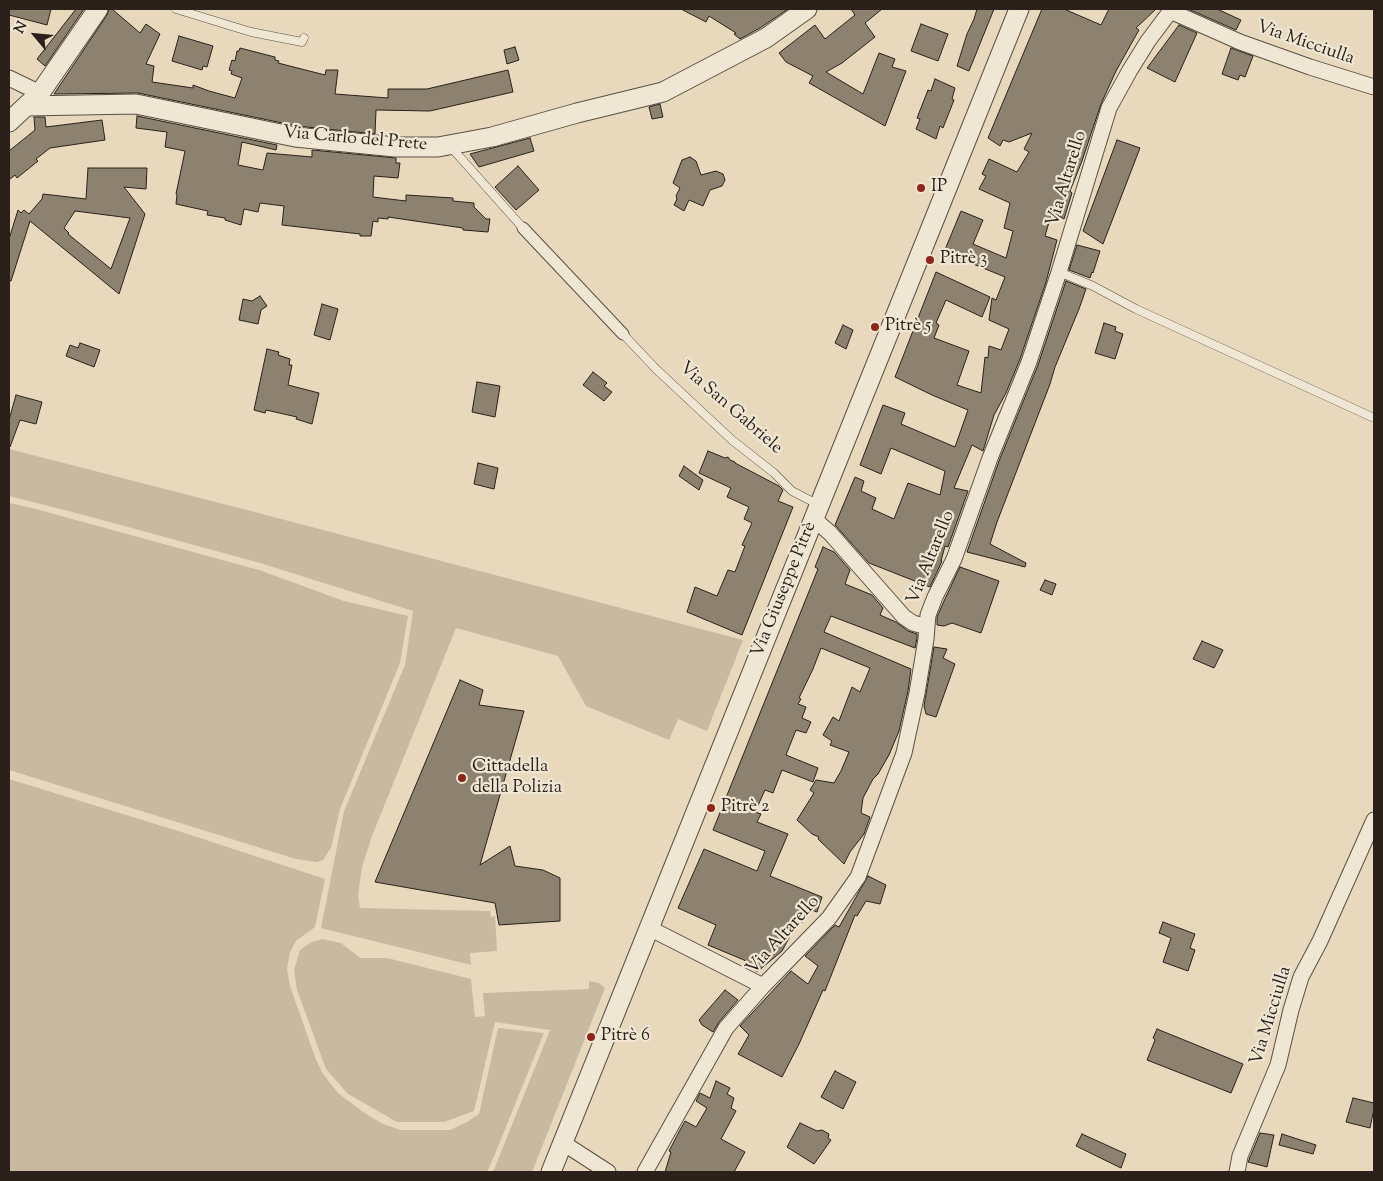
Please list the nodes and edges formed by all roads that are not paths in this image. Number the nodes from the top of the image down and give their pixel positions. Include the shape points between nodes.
1 (98, 9) edge
2 (176, 9) edge
3 (807, 9) edge
4 (1019, 9) edge
5 (1171, 10) edge
6 (304, 38) dead end
7 (9, 78) edge
8 (1374, 87) edge
9 (33, 99) junction
10 (9, 122) edge
11 (448, 145) junction
12 (523, 228) joint
13 (1059, 272) junction
14 (622, 334) joint
15 (1374, 418) edge
16 (816, 512) junction
17 (927, 627) junction
18 (1374, 820) edge
19 (649, 928) junction
20 (763, 986) junction
21 (563, 1143) junction
22 (551, 1172) edge
23 (608, 1172) edge
24 (645, 1172) edge
25 (1237, 1172) edge

1 - 9 street
2 - 6 lane via 252,32 302,42
3 - 11 street, Via Carlo del Prete via 766,38 663,92 492,137
4 - 16 street, Via Giuseppe Pitrè
5 - 8 street, Via Micciulla via 1240,42
5 - 13 street, Via Altarello via 1148,41 1109,108
7 - 9 street
9 - 10 street
9 - 11 street, Via Carlo del Prete via 136,104 295,138 395,147
11 - 12 lane
12 - 14 street
13 - 15 lane
13 - 17 street, Via Altarello via 1029,362 954,560 928,615
14 - 16 lane, Via San Gabriele via 732,440
16 - 17 street, Via San Gabriele via 830,533 904,617
16 - 19 street, Via Giuseppe Pitrè
17 - 20 street, Via Altarello via 904,754 858,877 828,918
18 - 25 street, Via Micciulla via 1301,977 1278,1065 1240,1156
19 - 20 street
19 - 21 street, Via Giuseppe Pitrè
20 - 24 street, Via Altarello via 726,1028
21 - 22 street, Via Giuseppe Pitrè
21 - 23 street

